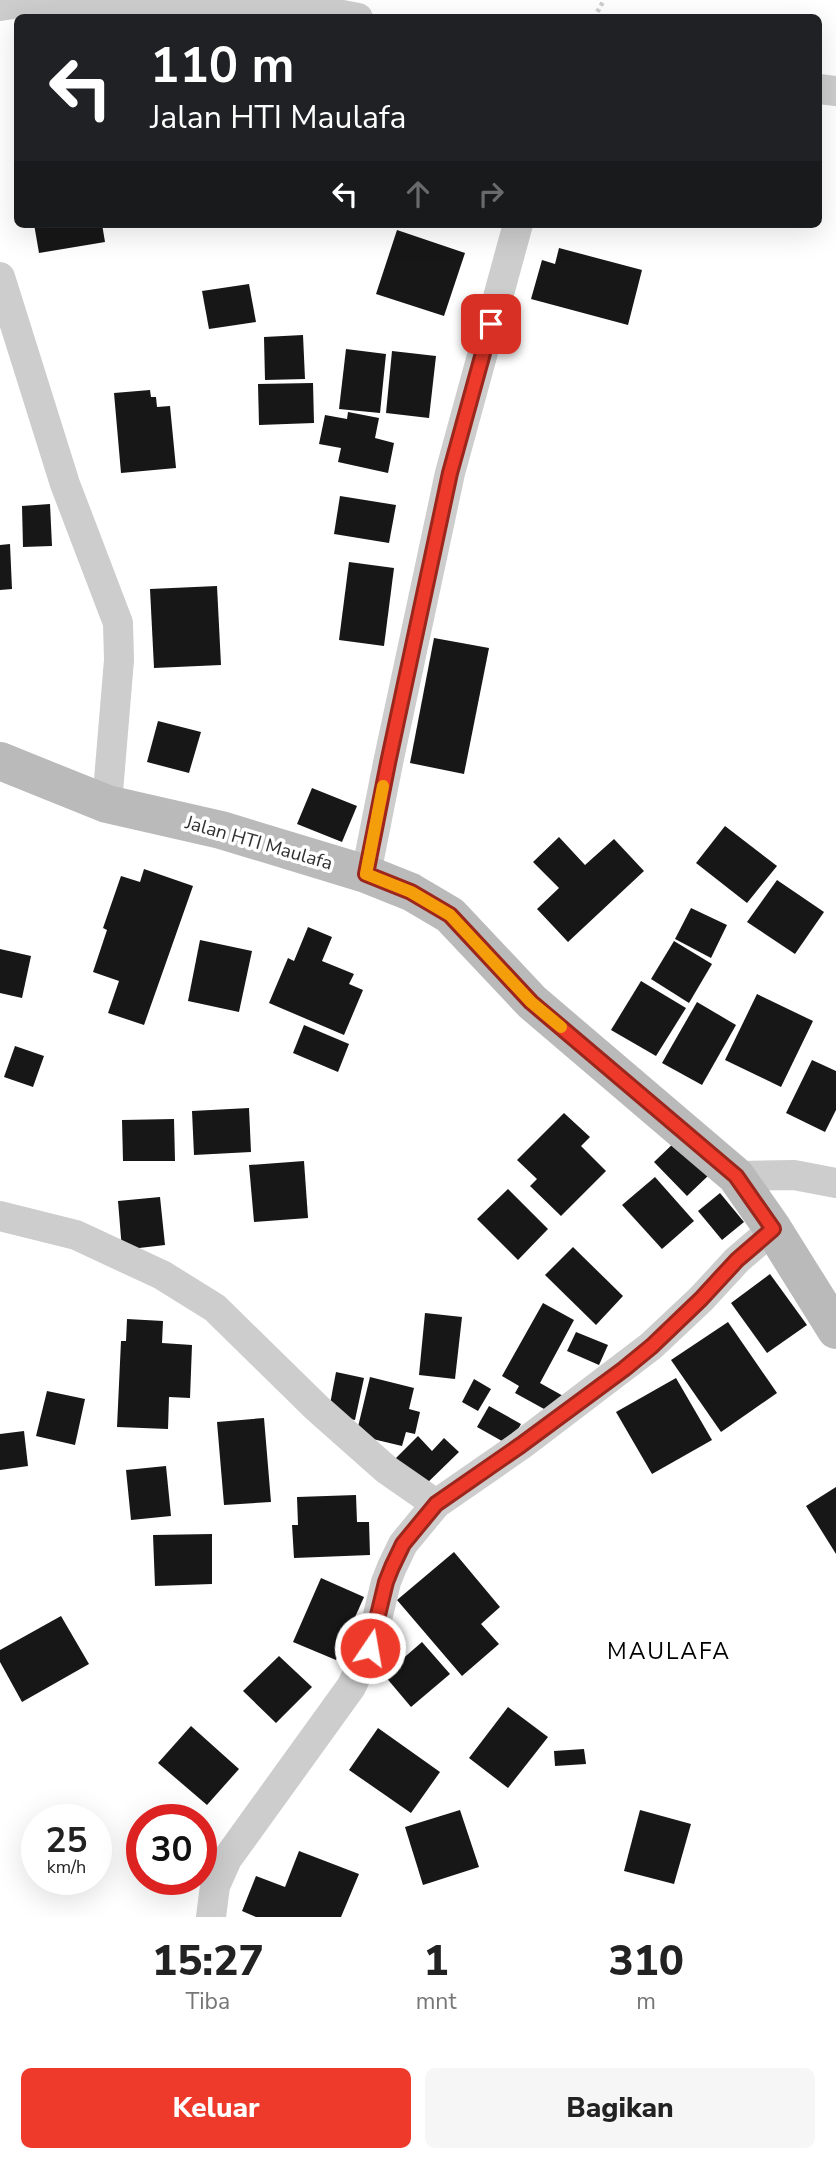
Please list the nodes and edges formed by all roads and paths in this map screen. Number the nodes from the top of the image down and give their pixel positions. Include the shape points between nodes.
1 (0, 6) edge
2 (337, 14) edge
3 (517, 228) edge
4 (0, 277) edge
5 (0, 761) edge
6 (107, 804) junction
7 (366, 874) junction
8 (736, 1176) junction
9 (836, 1183) edge
10 (0, 1216) edge
11 (773, 1229) junction
12 (836, 1330) edge
13 (436, 1504) junction
14 (211, 1917) edge

1 - 2 street via 162,0 296,6
3 - 7 street via 450,473
4 - 6 street via 65,484 118,623
5 - 6 street, Jalan HTI Maulafa
6 - 7 street, Jalan HTI Maulafa via 221,830
7 - 8 street, Jalan HTI Maulafa via 411,892 450,915 531,1002
8 - 9 street via 794,1175
8 - 11 street, Jalan HTI Maulafa
10 - 13 street via 76,1235 162,1275 215,1308 387,1470
11 - 12 street, Jalan HTI Maulafa
11 - 13 street via 624,1369
13 - 14 street via 403,1544 392,1567 370,1648 351,1687 227,1860 215,1886

